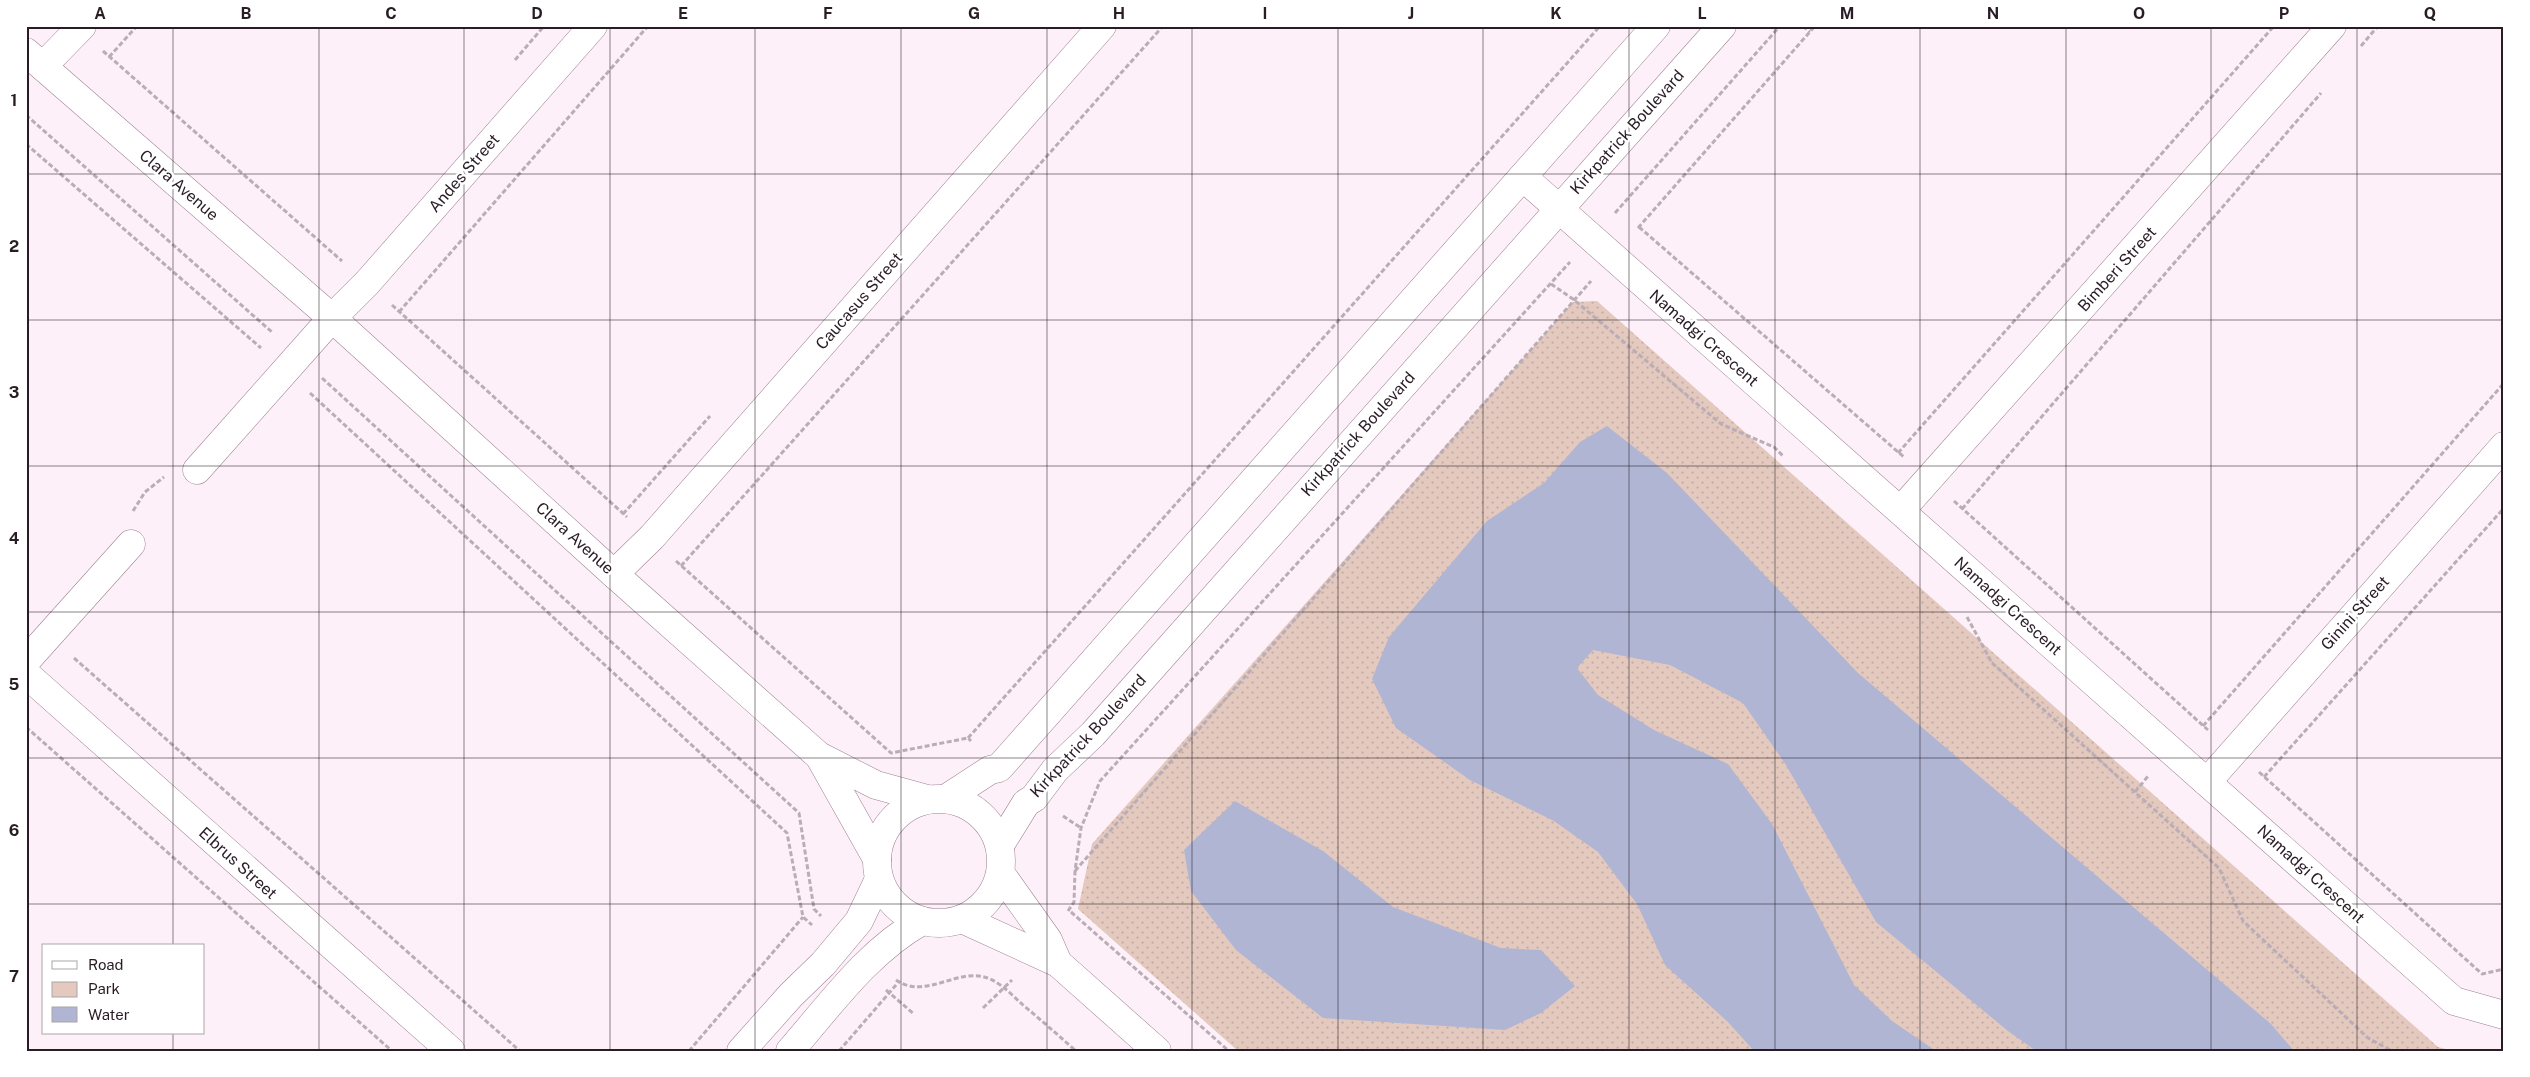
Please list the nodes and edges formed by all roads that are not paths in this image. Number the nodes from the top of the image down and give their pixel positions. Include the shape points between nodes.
1 (593, 26) edge
2 (1102, 26) edge
3 (1656, 26) edge
4 (1722, 26) edge
5 (2332, 26) edge
6 (81, 28) edge
7 (35, 59) edge
8 (1523, 177) junction
9 (1559, 208) junction
10 (332, 318) junction
11 (2504, 446) edge
12 (197, 470) road end
13 (1901, 510) junction
14 (131, 544) road end
15 (614, 574) junction
16 (26, 661) edge
17 (26, 674) edge
18 (819, 756) junction
19 (2207, 782) junction
20 (937, 799) junction
21 (1000, 846) junction
22 (878, 869) junction
23 (1001, 874) junction
24 (962, 919) junction
25 (922, 921) junction
26 (1058, 963) junction
27 (2504, 1015) edge
28 (451, 1051) edge
29 (741, 1051) edge
30 (790, 1051) edge
31 (1157, 1051) edge

1 - 10 street, Andes Street via 367,283
2 - 15 street, Caucasus Street via 652,537
3 - 8 street
4 - 9 street, Kirkpatrick Boulevard
5 - 13 street, Bimberi Street
6 - 7 street
7 - 10 street, Clara Avenue
8 - 9 street, Namadgi Crescent
8 - 20 street via 999,768
9 - 13 street, Namadgi Crescent
9 - 21 street, Kirkpatrick Boulevard via 1099,726 1026,803
10 - 12 street
10 - 15 street, Clara Avenue
11 - 19 street, Ginini Street
13 - 19 street, Namadgi Crescent
14 - 16 street
15 - 18 street, Clara Avenue
17 - 28 street, Elbrus Street
18 - 20 street, Clara Avenue via 876,785
18 - 22 street, Clara Avenue
19 - 27 street, Namadgi Crescent via 2454,1001
20 - 21 street via 967,804 984,816 996,833
20 - 22 street via 907,807 891,821 881,839
21 - 23 street
22 - 25 street via 889,898 903,912
22 - 29 street via 859,921
23 - 24 street via 984,904
23 - 26 street via 1048,940
24 - 25 street via 942,924
24 - 26 street
25 - 30 street via 902,932 867,964
26 - 31 street

